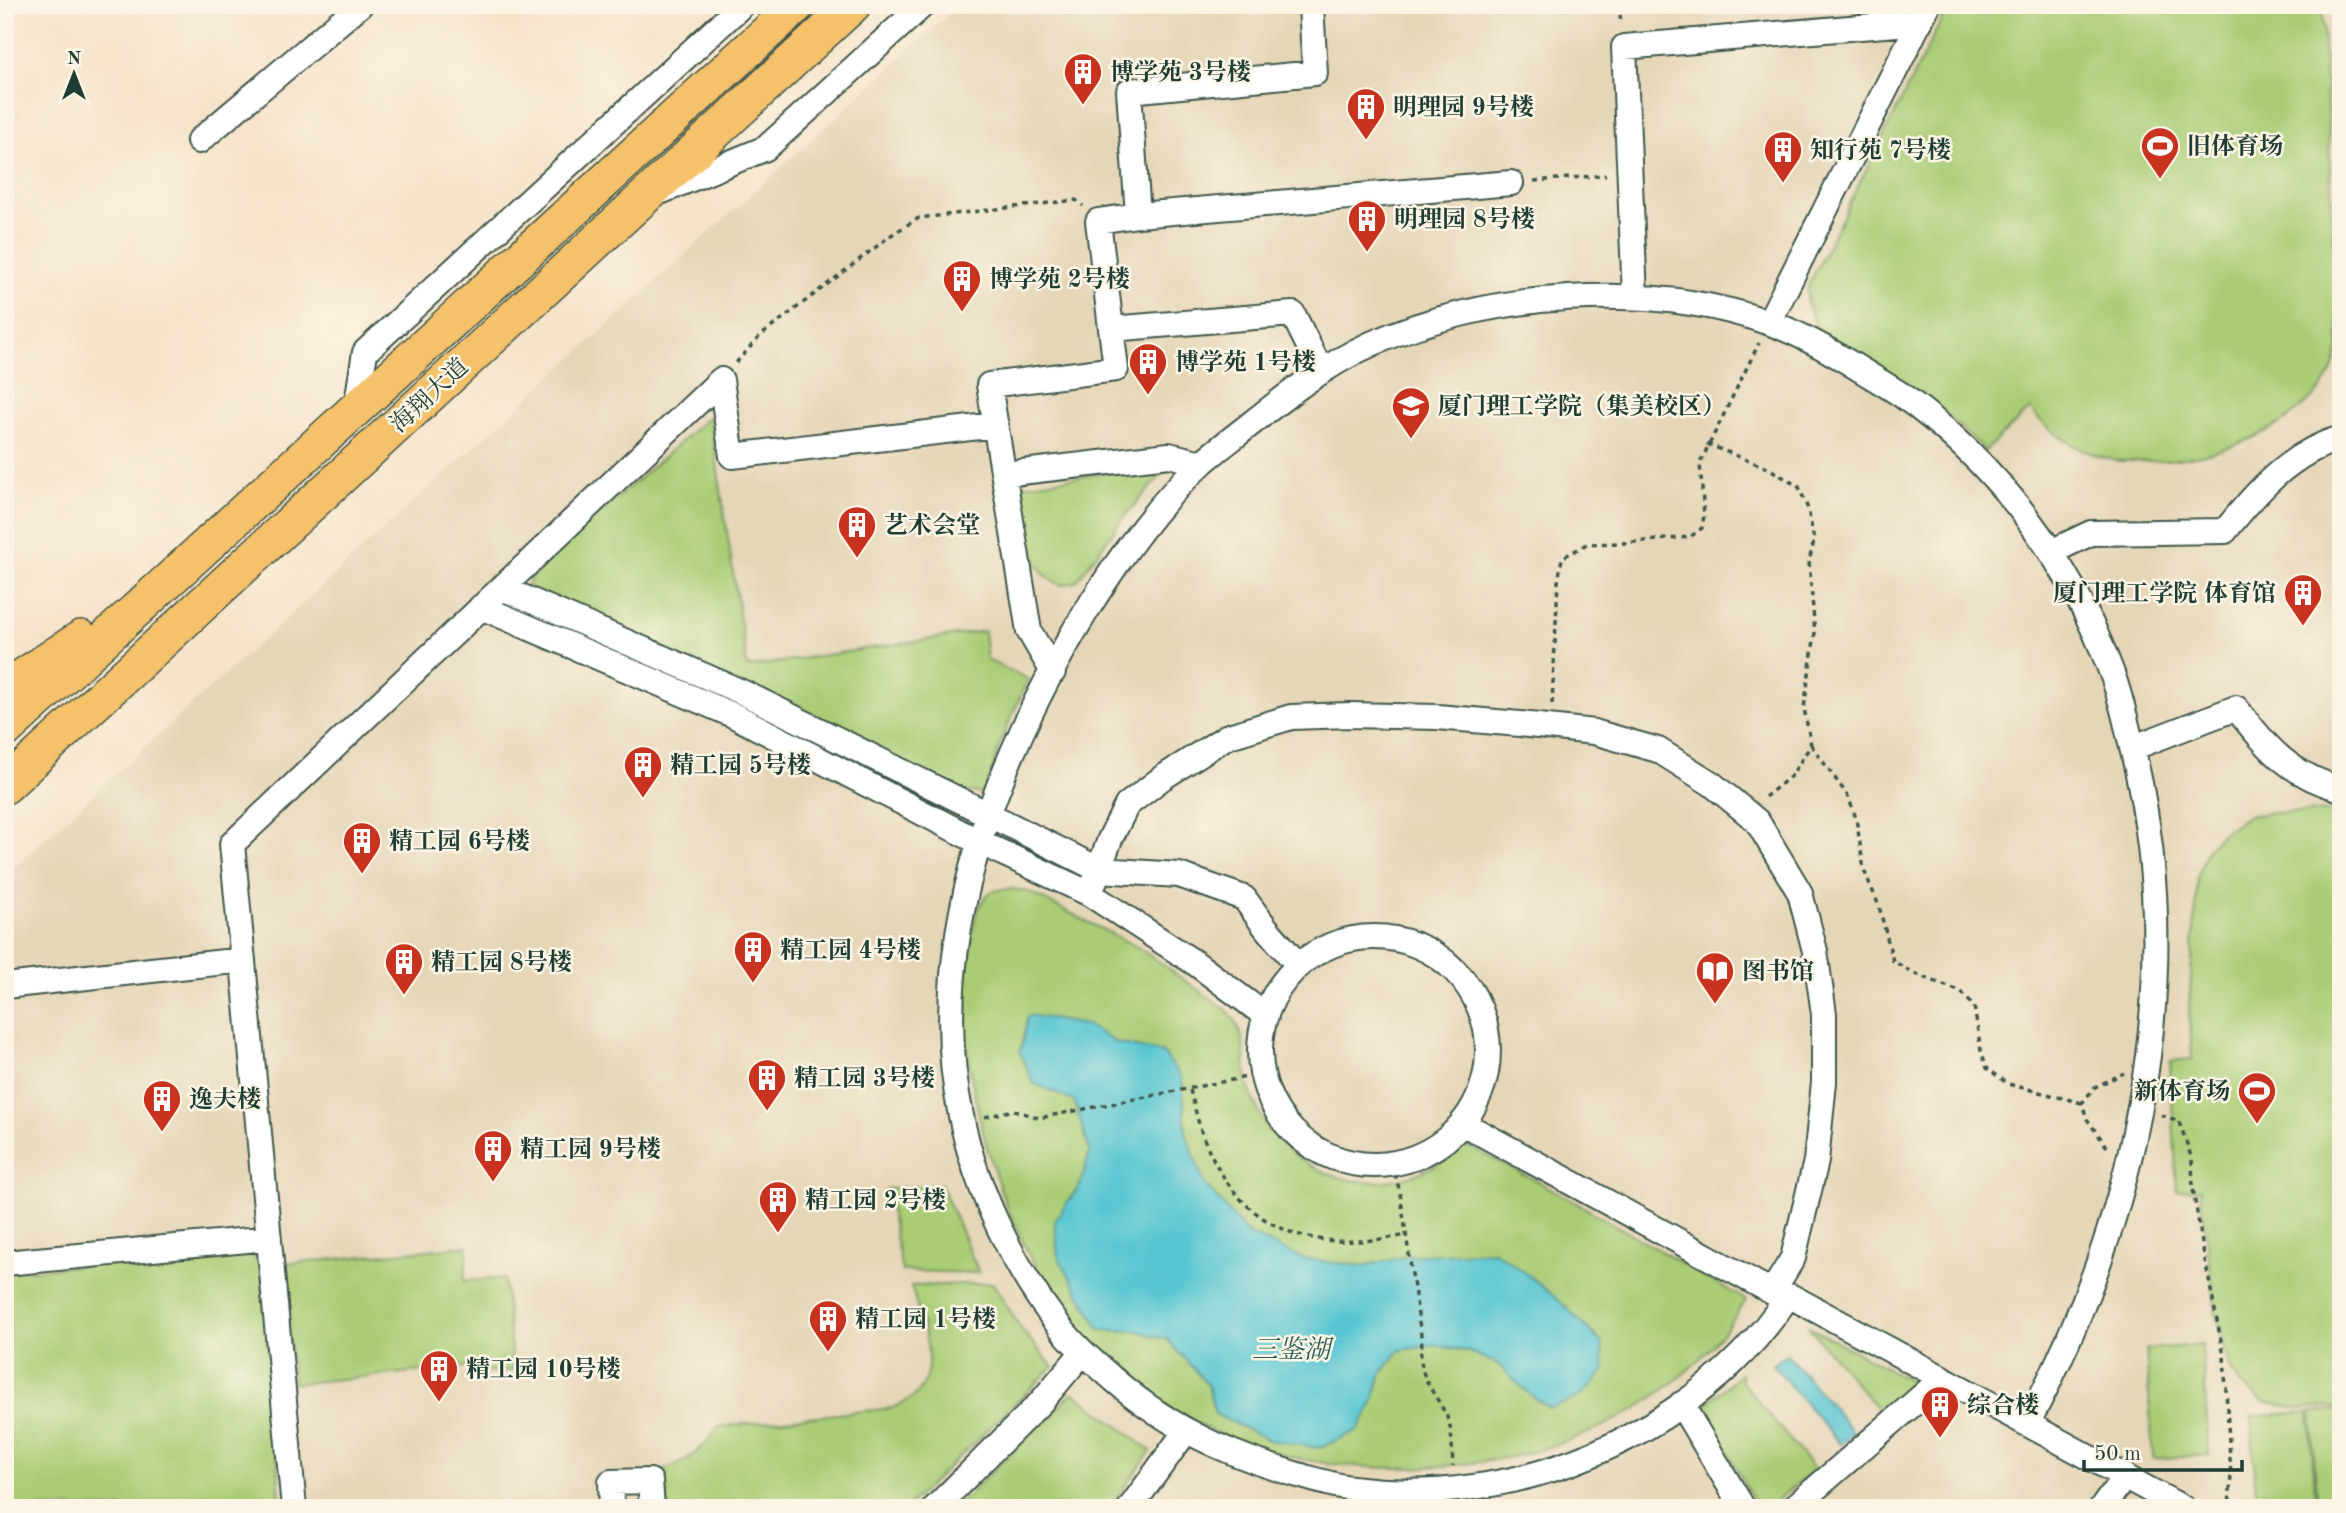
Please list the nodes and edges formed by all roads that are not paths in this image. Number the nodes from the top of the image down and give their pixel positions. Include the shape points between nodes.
1 (360, 5) edge
2 (742, 5) edge
3 (797, 5) edge
4 (853, 5) edge
5 (923, 5) edge
6 (1311, 5) edge
7 (1924, 14) edge
8 (199, 141) dead end
9 (1511, 183) road end
10 (643, 199) junction
11 (1138, 215) junction
12 (1635, 298) junction
13 (1769, 323) junction
14 (1111, 330) junction
15 (1321, 370) junction
16 (356, 409) junction
17 (996, 425) junction
18 (2341, 438) edge
19 (1202, 463) junction
20 (1004, 474) junction
21 (2051, 552) junction
22 (177, 573) junction
23 (502, 588) junction
24 (481, 607) junction
25 (1053, 673) junction
26 (5, 688) edge
27 (5, 730) edge
28 (2132, 748) junction
29 (5, 786) edge
30 (2341, 789) edge
31 (986, 815) junction
32 (978, 842) junction
33 (1100, 870) junction
34 (1090, 894) junction
35 (243, 960) junction
36 (1299, 966) junction
37 (5, 985) edge
38 (1266, 1016) junction
39 (1462, 1123) junction
40 (269, 1238) junction
41 (5, 1263) edge
42 (1780, 1294) junction
43 (1083, 1352) junction
44 (1943, 1378) junction
45 (1681, 1404) junction
46 (2027, 1424) junction
47 (1185, 1431) junction
48 (2125, 1476) junction
49 (293, 1508) edge
50 (612, 1508) edge
51 (652, 1508) edge
52 (935, 1508) edge
53 (1130, 1508) edge
54 (1742, 1508) edge
55 (1793, 1508) edge
56 (2102, 1508) edge
57 (2183, 1508) edge

1 - 8 street
2 - 16 street via 365,352
3 - 16 highway, 海翔大道
4 - 10 highway, 海翔大道
5 - 10 street via 766,148
6 - 11 street via 1315,74 1129,91
7 - 12 street via 1624,47
7 - 13 street
9 - 11 street
10 - 29 highway, 海翔大道
11 - 14 street via 1098,221
12 - 13 street via 1678,301
12 - 15 street via 1573,298 1475,311 1374,343
13 - 21 street via 1899,393 1988,472
14 - 15 street via 1293,314
14 - 17 street via 1116,369 989,385
15 - 19 street
16 - 22 highway, 海翔大道
17 - 20 street
17 - 23 street via 732,456 721,380
18 - 21 street via 2295,458 2252,497 2225,531 2091,533
19 - 20 street via 1169,455
19 - 25 street via 1112,572
20 - 25 street via 1029,631
21 - 28 street via 2091,623 2114,678
22 - 26 highway
22 - 27 highway, 海翔大道
23 - 24 street
23 - 31 street via 744,693
24 - 32 street via 735,716
24 - 35 street via 232,844
25 - 31 street via 1027,719
28 - 30 street via 2236,708 2267,746 2296,771
28 - 46 street via 2144,799 2155,925 2147,1067 2114,1214 2075,1324
31 - 32 street
31 - 33 street
32 - 34 street
32 - 43 street via 952,982 951,1035 962,1121 1006,1243 1048,1310
33 - 34 street
33 - 36 street via 1179,875 1244,898
33 - 42 street via 1127,805 1226,737 1292,717 1437,717 1551,727 1594,732 1658,750 1712,784 1757,821 1800,893 1815,951 1824,1014 1824,1082 1816,1161
34 - 38 street
35 - 37 street
35 - 40 street
36 - 38 street via 1275,995
36 - 39 street via 1324,949 1368,938 1413,944 1452,968 1479,1005 1489,1049 1480,1094
38 - 39 street via 1261,1035 1262,1074 1269,1095 1293,1131 1329,1156 1371,1165 1393,1164 1437,1146
39 - 42 street
40 - 41 street
40 - 49 street
42 - 44 street
42 - 45 street via 1761,1332
43 - 47 street via 1134,1398
43 - 52 street via 1041,1402
44 - 46 street
44 - 55 street
45 - 47 street via 1596,1454 1498,1484 1455,1489 1345,1488 1265,1465
45 - 54 street
46 - 48 street
47 - 53 street
48 - 56 street
48 - 57 street
50 - 51 street via 611,1482 650,1481

